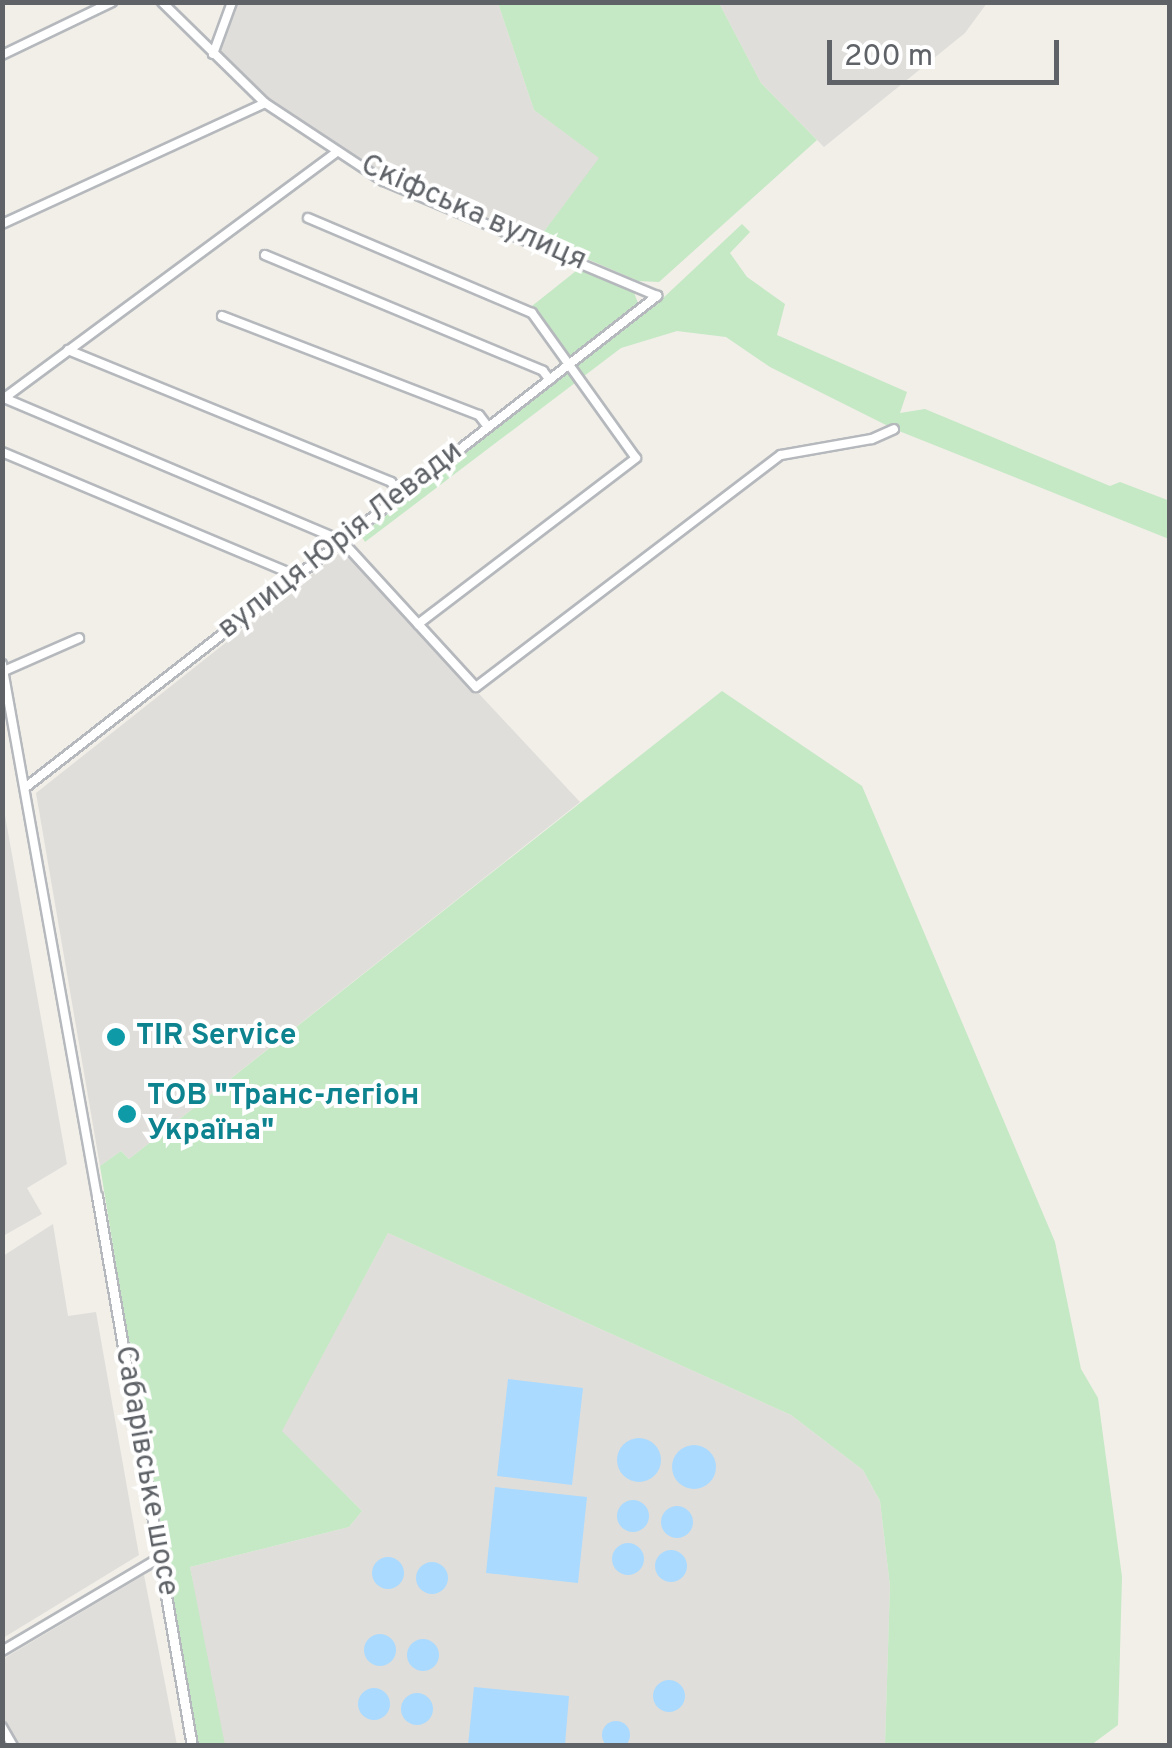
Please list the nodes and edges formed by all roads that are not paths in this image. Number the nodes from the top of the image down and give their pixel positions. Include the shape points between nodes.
1 (112, 2) edge
2 (162, 2) edge
3 (232, 2) edge
4 (212, 54) junction
5 (2, 56) edge
6 (265, 104) junction
7 (337, 152) junction
8 (308, 218) dead end
9 (2, 224) edge
10 (265, 255) dead end
11 (657, 296) joint
12 (222, 316) dead end
13 (68, 350) junction
14 (570, 364) junction
15 (550, 380) junction
16 (3, 399) edge
17 (488, 428) junction
18 (894, 429) dead end
19 (2, 452) edge
20 (401, 495) junction
21 (342, 541) junction
22 (297, 576) junction
23 (418, 624) junction
24 (79, 638) dead end
25 (3, 667) edge
26 (7, 711) edge
27 (26, 787) junction
28 (97, 1196) joint
29 (161, 1557) junction
30 (2, 1650) edge
31 (2, 1727) edge
32 (13, 1746) edge
33 (192, 1746) edge

1 - 5 street
2 - 4 street, Скіфська вулиця
3 - 4 street
4 - 6 street, Скіфська вулиця
6 - 7 street, Скіфська вулиця
6 - 9 street
7 - 11 street, Скіфська вулиця via 382,181
7 - 13 street
8 - 14 street via 521,305
10 - 15 street via 542,370
11 - 14 street, вулиця Юрія Левади
12 - 17 street via 479,415
13 - 16 street
13 - 20 street via 390,482
14 - 15 street, вулиця Юрія Левади
14 - 23 street via 636,458
15 - 17 street, вулиця Юрія Левади
16 - 21 street
17 - 20 street, вулиця Юрія Левади
18 - 23 street via 872,440 781,455 476,687
19 - 22 street
20 - 21 street, вулиця Юрія Левади
21 - 22 street, вулиця Юрія Левади
21 - 23 street
22 - 27 street, вулиця Юрія Левади
24 - 25 street
25 - 26 street
26 - 27 street
27 - 28 street
28 - 29 street, Сабарівське шосе
29 - 30 street
29 - 33 street, Сабарівське шосе
31 - 32 street

